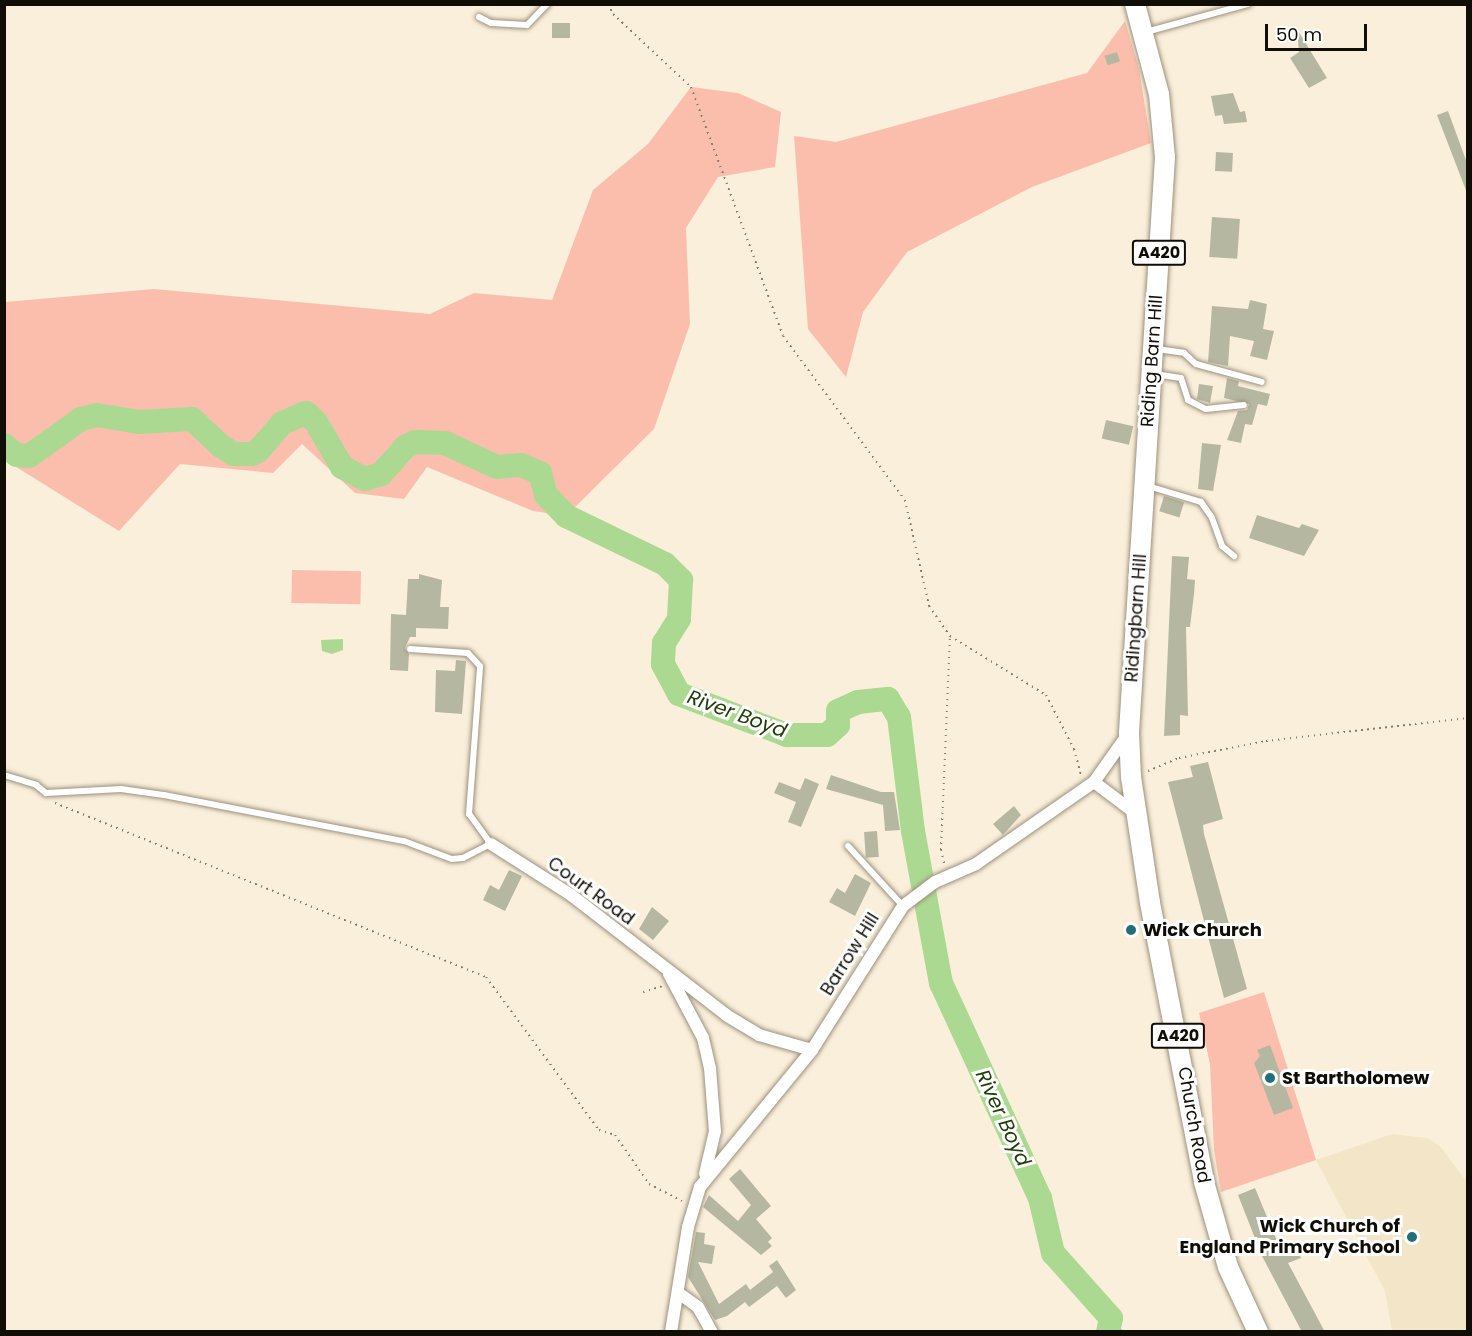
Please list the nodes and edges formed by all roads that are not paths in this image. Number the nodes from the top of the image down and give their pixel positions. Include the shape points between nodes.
1 (547, 4) edge
2 (1135, 4) edge
3 (1248, 4) edge
4 (479, 17) dead end
5 (1143, 33) junction
6 (1153, 348) junction
7 (1151, 374) junction
8 (1262, 382) dead end
9 (1244, 405) dead end
10 (1144, 495) junction
11 (1234, 556) dead end
12 (410, 649) dead end
13 (1129, 733) junction
14 (4, 775) edge
15 (1094, 782) junction
16 (1135, 813) junction
17 (491, 844) junction
18 (848, 846) dead end
19 (903, 906) junction
20 (668, 970) junction
21 (812, 1050) junction
22 (700, 1186) junction
23 (680, 1294) junction
24 (671, 1332) edge
25 (712, 1332) edge
26 (1258, 1332) edge

1 - 4 lane via 527,25 491,23
2 - 5 main road, Riding Barn Hill / A420
3 - 5 lane
5 - 6 main road, Riding Barn Hill / A420 via 1159,94 1165,157
6 - 7 main road, Riding Barn Hill / A420
6 - 8 lane via 1184,353 1196,364
7 - 9 lane via 1181,378 1188,400 1206,409
7 - 10 main road, Riding Barn Hill / A420
10 - 11 lane via 1201,502 1212,518 1222,546
10 - 13 main road, Ridingbarn Hill / A420
12 - 17 lane via 468,653 478,662 482,674 469,814
13 - 15 street, Barrow Hill
13 - 16 main road, Church Road / A420
14 - 17 lane via 36,785 46,793 122,789 164,795 404,841 452,859 476,853
15 - 16 street
15 - 19 street, Barrow Hill via 976,864 939,880
16 - 26 main road, Church Road / A420 via 1204,1182 1228,1268
17 - 20 street, Court Road via 571,896
18 - 19 lane
19 - 21 street, Barrow Hill
20 - 21 street, Court Road via 759,1035
20 - 22 street, Court Road via 703,1038 710,1068 715,1131
21 - 22 street, Barrow Hill
22 - 23 street, Barrow Hill via 693,1204
23 - 24 street
23 - 25 street via 698,1307

